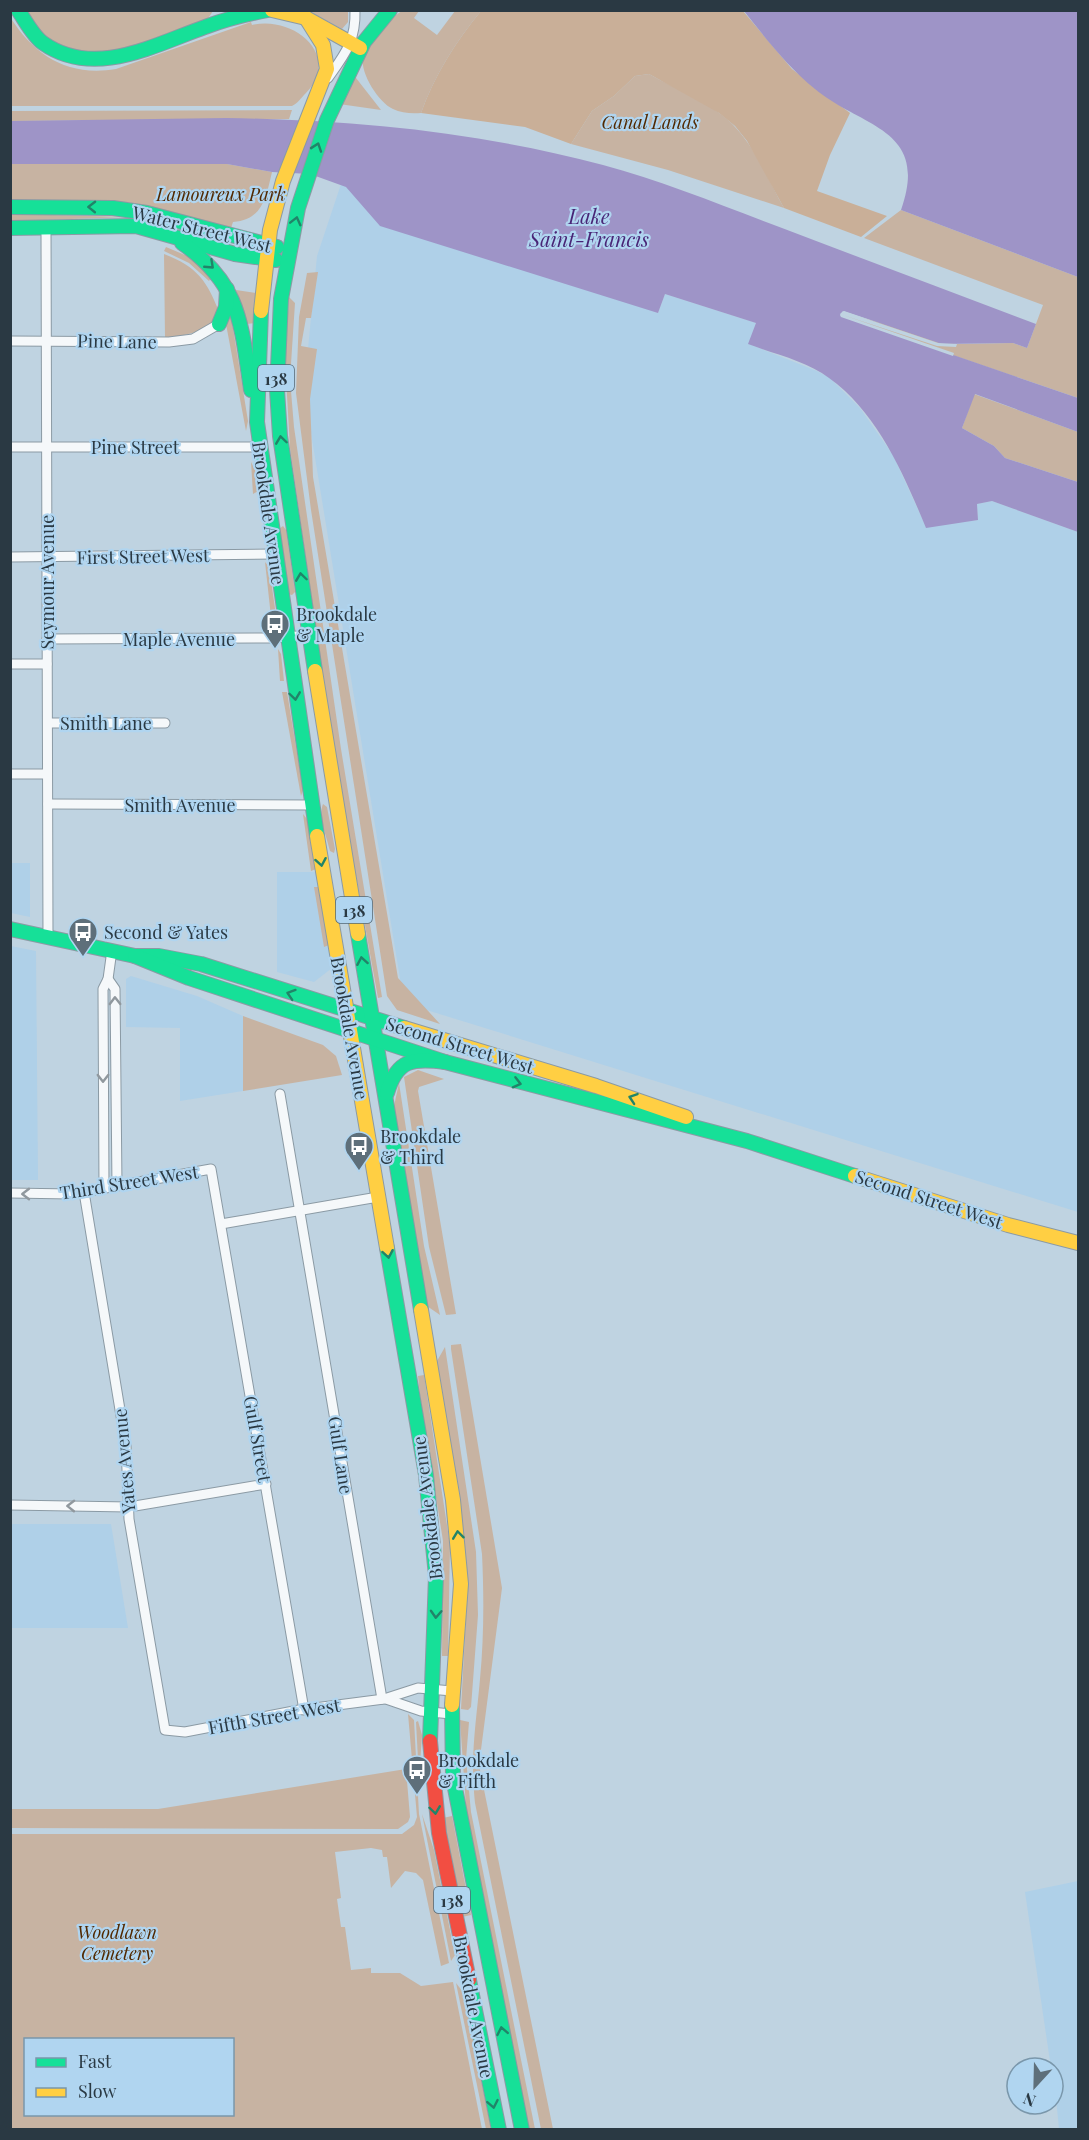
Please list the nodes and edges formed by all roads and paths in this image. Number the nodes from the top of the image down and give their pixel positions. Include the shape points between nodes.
1 (18, 10) edge
2 (270, 10) edge
3 (355, 10) edge
4 (390, 10) edge
5 (306, 18) junction
6 (355, 45) junction
7 (321, 88) junction
8 (10, 207) edge
9 (10, 228) edge
10 (46, 229) junction
11 (162, 232) junction
12 (269, 243) junction
13 (288, 258) junction
14 (266, 260) junction
15 (227, 283) junction
16 (219, 324) joint
17 (10, 340) edge
18 (46, 340) junction
19 (257, 422) junction
20 (10, 447) edge
21 (47, 447) junction
22 (260, 447) junction
23 (275, 554) junction
24 (10, 557) edge
25 (47, 557) junction
26 (310, 635) junction
27 (287, 638) junction
28 (47, 639) junction
29 (10, 664) edge
30 (47, 664) junction
31 (48, 723) junction
32 (165, 723) dead end
33 (10, 774) edge
34 (47, 774) junction
35 (48, 804) junction
36 (312, 805) junction
37 (10, 929) edge
38 (48, 936) junction
39 (112, 950) junction
40 (135, 956) junction
41 (108, 979) junction
42 (347, 1012) junction
43 (373, 1019) junction
44 (350, 1032) junction
45 (376, 1041) junction
46 (103, 1055) junction
47 (116, 1055) junction
48 (445, 1062) junction
49 (280, 1094) dead end
50 (386, 1099) junction
51 (104, 1131) junction
52 (116, 1131) junction
53 (747, 1141) junction
54 (211, 1169) joint
55 (117, 1186) junction
56 (104, 1188) junction
57 (84, 1192) junction
58 (10, 1193) edge
59 (378, 1197) junction
60 (300, 1210) junction
61 (221, 1224) junction
62 (1078, 1243) edge
63 (425, 1332) junction
64 (403, 1338) junction
65 (266, 1484) junction
66 (10, 1505) edge
67 (129, 1507) junction
68 (432, 1689) junction
69 (452, 1691) junction
70 (383, 1699) junction
71 (304, 1710) junction
72 (431, 1713) junction
73 (451, 1714) junction
74 (165, 1730) joint
75 (499, 2130) edge
76 (522, 2130) edge

1 - 2 main road via 41,42 67,57 93,62 120,58
2 - 5 main road
3 - 6 street
4 - 6 main road, Brookdale Avenue
5 - 6 main road
5 - 7 main road, Brookdale Avenue via 326,52 327,69
6 - 7 street
13 -> 6 main road, Brookdale Avenue / 138 via 305,184
7 - 12 main road, Brookdale Avenue / 138 via 283,181
12 -> 8 main road, Water Street West via 113,208
9 - 10 main road, Water Street West
10 - 11 main road, Water Street West via 125,226
10 - 18 street, Seymour Avenue
11 - 14 main road, Water Street West
11 -> 15 main road via 196,251
12 - 13 main road, Water Street West
12 - 14 main road, Brookdale Avenue / 138
13 - 14 main road, Water Street West
26 -> 13 main road, Brookdale Avenue / 138 via 276,391 277,322
14 - 19 main road, Brookdale Avenue / 138
15 - 16 main road via 226,307
15 - 19 main road via 236,307
16 - 18 street, Pine Lane via 193,339 169,342
17 - 18 street, Pine Lane
18 - 21 street, Seymour Avenue
19 - 22 main road, Brookdale Avenue / 138
20 - 21 street, Pine Street
21 - 22 street, Pine Street
21 - 25 street, Seymour Avenue
22 - 23 main road, Brookdale Avenue / 138
23 - 25 street, First Street West
23 - 27 main road, Brookdale Avenue / 138
24 - 25 street, First Street West
25 - 28 street, Seymour Avenue
26 - 27 street, Maple Avenue
43 -> 26 main road, Brookdale Avenue / 138
27 - 28 street, Maple Avenue
27 -> 36 main road, Brookdale Avenue / 138
28 - 30 street, Seymour Avenue
29 - 30 street
30 - 31 street, Seymour Avenue
31 - 32 street, Smith Lane
31 - 34 street, Seymour Avenue
33 - 34 street
34 - 35 street, Seymour Avenue
35 - 36 street, Smith Avenue
35 - 38 street, Seymour Avenue
36 -> 42 main road, Brookdale Avenue / 138
37 - 38 main road, Second Street West
38 - 39 main road, Second Street West
39 - 40 main road, Second Street West
39 - 41 street
42 -> 40 main road, Second Street West via 201,964
40 - 44 main road, Second Street West
41 - 46 street via 103,989
47 -> 41 street via 115,989
42 - 43 main road, Second Street West
42 - 44 main road, Brookdale Avenue
43 - 45 main road, Brookdale Avenue
53 -> 43 main road, Second Street West via 597,1086
44 - 45 main road, Second Street West
44 - 59 main road, Brookdale Avenue
45 - 48 main road, Second Street West
45 - 50 main road, Brookdale Avenue
46 - 47 street
46 -> 51 street
47 - 52 street
48 - 50 main road via 424,1060 401,1065 391,1078
48 -> 53 main road, Second Street West
49 - 60 street, Gulf Lane
50 - 63 main road, Brookdale Avenue
51 - 52 street
51 - 56 street
52 - 55 street
53 - 62 main road, Second Street West via 1008,1225
54 - 55 street, Third Street West
54 - 61 street, Gulf Street
55 - 56 street, Third Street West
56 - 57 street, Third Street West
57 -> 58 street, Third Street West
57 - 67 street, Yates Avenue via 126,1446
59 - 60 street
59 -> 64 main road, Brookdale Avenue
60 - 61 street
60 - 70 street, Gulf Lane
61 - 65 street, Gulf Street
63 - 64 main road
69 -> 63 main road, Brookdale Avenue via 460,1612 459,1547
64 -> 68 main road, Brookdale Avenue / 138 via 435,1545
65 - 67 street
65 - 71 street, Gulf Street
67 -> 66 street
67 - 74 street, Yates Avenue
68 - 69 street, Fifth Street West
68 - 70 street, Fifth Street West via 418,1688
68 - 72 main road, Brookdale Avenue / 138
69 - 73 main road, Brookdale Avenue
70 - 71 street, Fifth Street West
70 - 72 street, Fifth Street West
71 - 74 street, Fifth Street West via 182,1732
72 - 73 street, Fifth Street West
72 -> 75 main road, Brookdale Avenue / 138 via 430,1747 439,1833
76 -> 73 main road, Brookdale Avenue / 138 via 461,1823 452,1761

